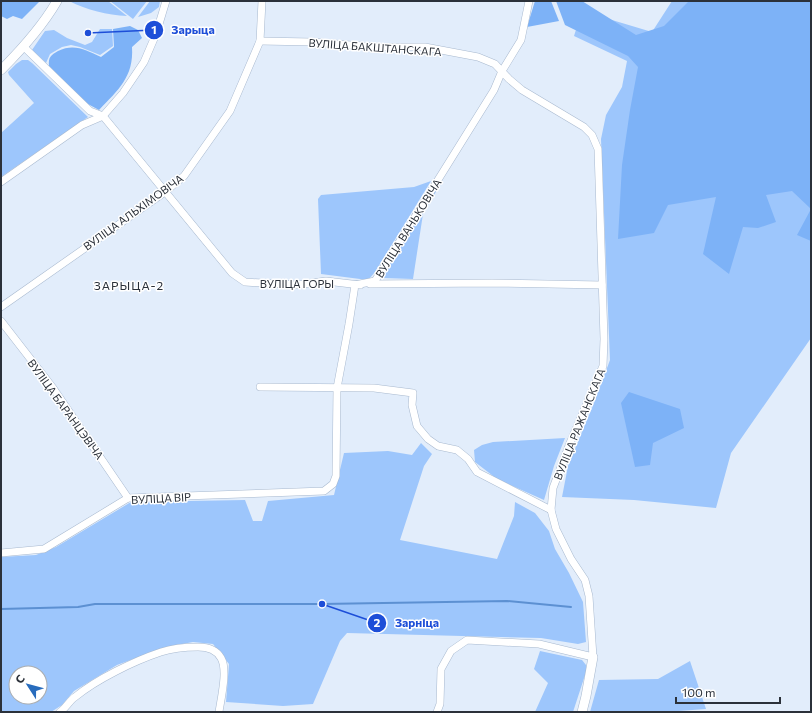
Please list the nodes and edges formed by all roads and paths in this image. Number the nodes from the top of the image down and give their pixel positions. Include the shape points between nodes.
1 (57, 1) edge
2 (166, 1) edge
3 (262, 1) edge
4 (529, 1) edge
5 (260, 41) junction
6 (24, 47) junction
7 (1, 70) edge
8 (502, 71) junction
9 (103, 116) junction
10 (598, 149) joint
11 (1, 182) edge
12 (165, 192) junction
13 (355, 285) junction
14 (602, 285) junction
15 (1, 307) edge
16 (1, 321) edge
17 (260, 387) dead end
18 (337, 388) junction
19 (128, 498) junction
20 (550, 510) junction
21 (1, 552) edge
22 (593, 657) junction
23 (63, 711) edge
24 (219, 712) edge
25 (437, 712) edge
26 (582, 712) edge

1 - 6 street via 49,16
2 - 9 street via 144,62 123,93
3 - 5 street, ВУЛІЦА АЛЬХІМОВІЧА
4 - 8 street, ВУЛІЦА ВАНЬКОВІЧА via 521,40
5 - 8 street, ВУЛІЦА БАКШТАНСКАГА via 425,48 478,57 495,64
5 - 12 street, ВУЛІЦА АЛЬХІМОВІЧА via 230,111 184,176
6 - 7 street
6 - 9 street, ВУЛІЦА ГОРЫ via 90,111
8 - 10 street, ВУЛІЦА БАКШТАНСКАГА via 522,90 584,127 592,135
8 - 13 street, ВУЛІЦА ВАНЬКОВІЧА via 494,90 375,281
9 - 11 street via 82,124
9 - 12 street, ВУЛІЦА ГОРЫ
10 - 14 street, ВУЛІЦА РАЖАНСКАГА
12 - 13 street, ВУЛІЦА ГОРЫ via 232,273 245,282 297,285 326,281
12 - 15 street, ВУЛІЦА АЛЬХІМОВІЧА
13 - 14 street, ВУЛІЦА ГОРЫ
13 - 18 street
14 - 20 street, ВУЛІЦА РАЖАНСКАГА via 603,366 553,488
16 - 19 street, ВУЛІЦА БАРАНЦЭВІЧА via 53,388
17 - 18 street
18 - 19 street, ВУЛІЦА ВІР via 336,476 333,484 324,491
18 - 20 street via 374,388 413,393 412,405 417,426 428,439 438,446 457,450 468,459 477,472
19 - 21 street, ВУЛІЦА ВІР via 44,549
20 - 22 street, ВУЛІЦА РАЖАНСКАГА via 571,559 585,580 589,596
22 - 25 street via 539,644 467,640 451,651 441,669 440,704
22 - 26 street, ВУЛІЦА РАЖАНСКАГА
23 - 24 street via 74,697 122,668 162,652 188,647 208,647 217,652 224,666

